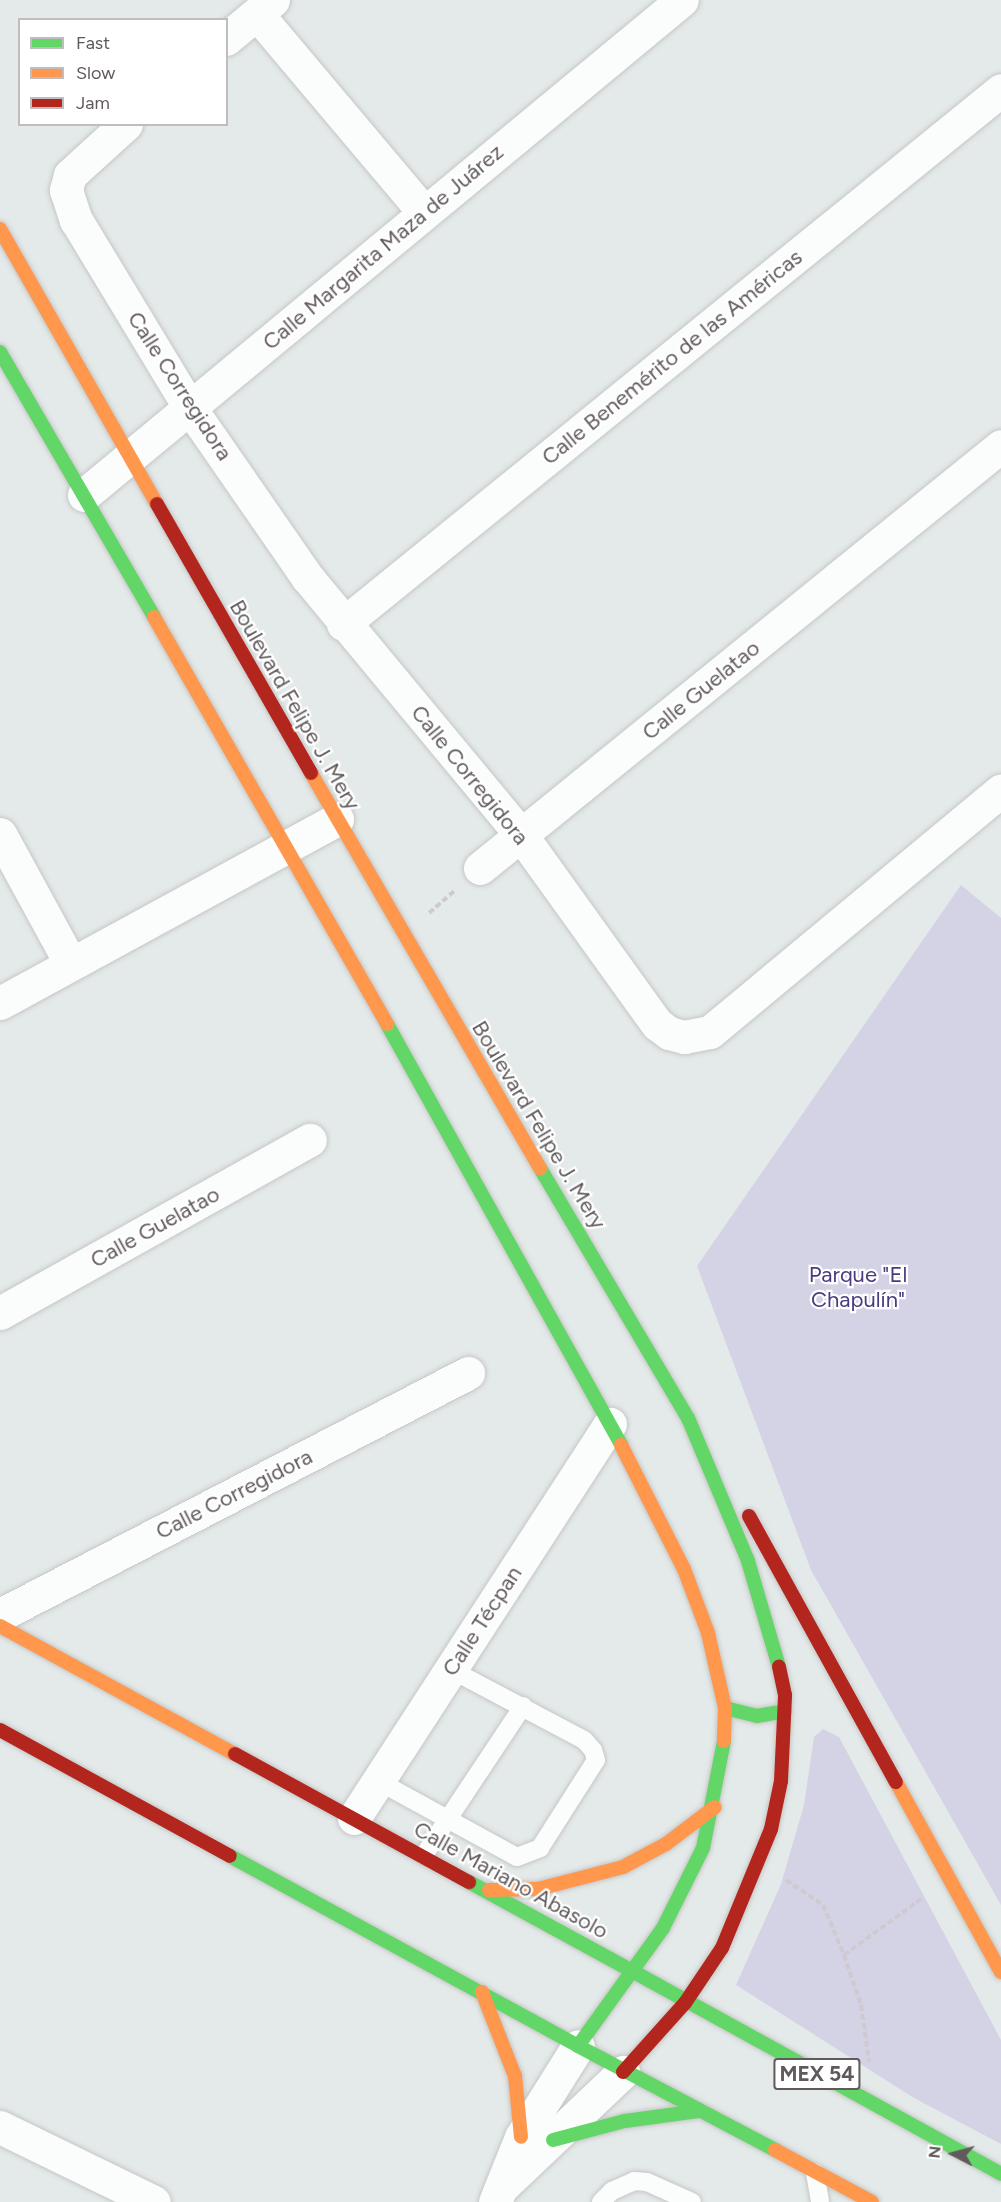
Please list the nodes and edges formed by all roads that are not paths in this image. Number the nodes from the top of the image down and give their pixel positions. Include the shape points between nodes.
1 (682, 0) edge
2 (265, 7) edge
3 (228, 37) edge
4 (1001, 90) edge
5 (124, 126) edge
6 (424, 212) junction
7 (0, 229) edge
8 (0, 352) edge
9 (190, 408) junction
10 (1001, 446) edge
11 (129, 459) junction
12 (84, 495) junction
13 (343, 624) junction
14 (1001, 790) edge
15 (337, 819) junction
16 (0, 834) edge
17 (521, 835) junction
18 (287, 846) junction
19 (480, 868) road end
20 (71, 964) junction
21 (0, 1003) edge
22 (310, 1140) dead end
23 (0, 1313) edge
24 (468, 1373) dead end
25 (688, 1418) junction
26 (610, 1424) junction
27 (0, 1615) edge
28 (0, 1626) edge
29 (450, 1669) junction
30 (523, 1706) junction
31 (725, 1708) junction
32 (785, 1712) junction
33 (0, 1730) edge
34 (378, 1781) junction
35 (715, 1807) junction
36 (354, 1818) junction
37 (447, 1821) junction
38 (424, 1856) junction
39 (489, 1890) junction
40 (634, 1972) junction
41 (1001, 1972) edge
42 (482, 1992) junction
43 (684, 2003) junction
44 (578, 2046) junction
45 (622, 2072) junction
46 (698, 2111) junction
47 (0, 2127) edge
48 (521, 2137) junction
49 (553, 2140) junction
50 (815, 2173) junction
51 (1001, 2174) edge
52 (499, 2194) edge
53 (154, 2202) edge
54 (602, 2202) edge
55 (692, 2202) edge
56 (820, 2202) edge
57 (872, 2202) edge

1 - 6 street, Calle Margarita Maza de Juárez
2 - 3 street
2 - 6 street
4 - 13 street, Calle Benemérito de las Américas
5 - 9 street, Calle Corregidora via 70,175 69,207
6 - 9 street, Calle Margarita Maza de Juárez
7 - 11 main road, Boulevard Felipe J. Mery
8 - 12 main road
9 - 11 street, Calle Margarita Maza de Juárez
9 - 13 street, Calle Corregidora
10 - 17 street, Calle Guelatao
11 - 12 street, Calle Margarita Maza de Juárez
11 - 15 main road, Boulevard Felipe J. Mery
12 - 18 main road
13 - 17 street, Calle Corregidora
14 - 17 street, Calle Corregidora via 710,1032 698,1036 669,1034 657,1023
15 - 18 street
15 - 25 main road, Boulevard Felipe J. Mery
16 - 20 street
17 - 19 street, Calle Guelatao
18 - 20 street
18 - 26 main road
20 - 21 street
22 - 23 street, Calle Guelatao
24 - 27 street, Calle Corregidora
25 - 32 main road, Boulevard Felipe J. Mery via 752,1571 773,1636
25 - 41 main road via 758,1532
26 - 29 street, Calle Técpan
26 - 31 main road via 684,1569 708,1633
28 - 36 main road, Calle Mariano Abasolo / MEX 54
29 - 30 lane
29 - 34 street, Calle Técpan
30 - 37 lane
30 - 37 lane via 584,1740 596,1760 540,1848 517,1857
31 - 32 main road via 758,1716
31 - 35 main road via 724,1760
32 - 43 main road, Boulevard Felipe J. Mery via 781,1781 758,1865 722,1948
33 - 42 main road
34 - 36 street, Calle Técpan
34 - 37 lane
35 - 39 main road via 666,1844 623,1867 538,1889
35 - 40 main road via 687,1884
36 - 38 main road, Calle Mariano Abasolo / MEX 54
37 - 38 lane
38 - 39 main road, Calle Mariano Abasolo / MEX 54
39 - 40 main road, Calle Mariano Abasolo / MEX 54
40 - 43 main road, Calle Mariano Abasolo / MEX 54
40 - 44 main road
42 - 44 main road
42 - 48 main road via 498,2023 515,2076
43 - 45 main road, Boulevard Felipe J. Mery
43 - 51 main road, Calle Mariano Abasolo / MEX 54
44 - 45 main road
44 - 48 street
45 - 46 main road
45 - 49 street
46 - 49 main road via 625,2121
46 - 50 main road
47 - 53 street
48 - 52 street
49 - 52 street
50 - 56 lane
50 - 57 main road
54 - 55 lane via 612,2191 634,2181

